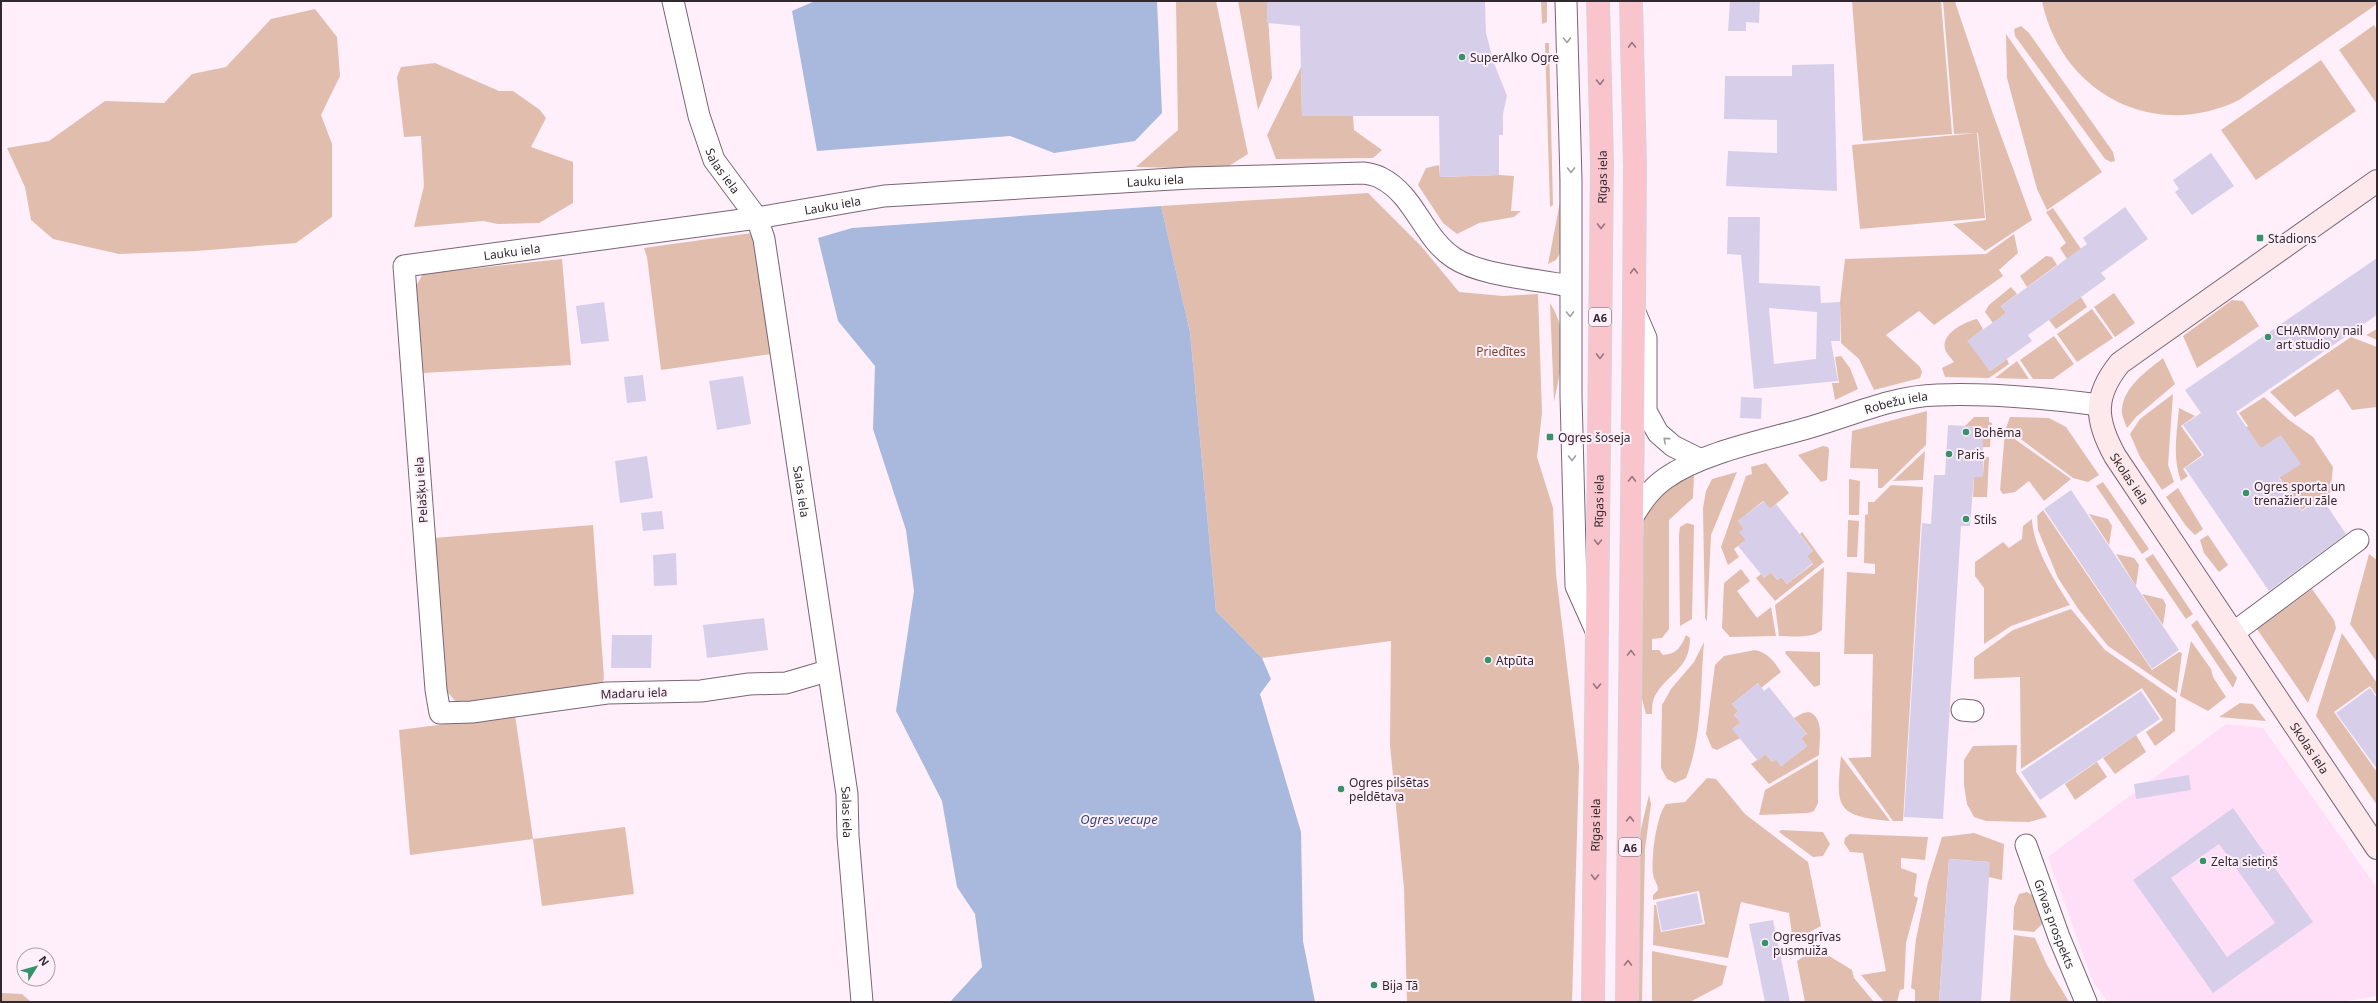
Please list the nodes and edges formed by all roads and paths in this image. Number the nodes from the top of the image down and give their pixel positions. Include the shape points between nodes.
1 (673, 1) edge
2 (1566, 1) edge
3 (1598, 1) edge
4 (1631, 1) edge
5 (2377, 181) edge
6 (758, 218) junction
7 (404, 266) joint
8 (1569, 286) junction
9 (1634, 310) junction
10 (2099, 405) junction
11 (1699, 459) junction
12 (1632, 518) junction
13 (2358, 540) dead end
14 (1597, 633) junction
15 (2233, 633) junction
16 (827, 671) junction
17 (440, 713) joint
18 (2026, 845) dead end
19 (2377, 848) edge
20 (862, 1002) edge
21 (1593, 1002) edge
22 (1627, 1002) edge
23 (2086, 1002) edge

1 - 6 street, Salas iela via 699,116 714,160
2 -> 8 street via 1571,180
3 -> 14 highway, Rīgas iela / A6 via 1602,171
9 -> 4 highway, A6
5 - 10 main road, Skolas iela via 2120,363 2108,377
6 - 7 street, Lauku iela
6 - 8 street, Lauku iela via 884,196 1264,175 1364,173 1381,178 1410,204 1432,240 1454,259 1480,270
6 - 16 street, Salas iela via 764,239 801,477
7 - 17 street, Pelašķu iela via 436,690
8 -> 14 street via 1576,586
11 -> 9 street via 1673,446 1658,433 1646,411 1646,338
12 -> 9 highway, A6
10 - 11 street, Robežu iela via 2044,398 1936,395 1914,397
10 - 15 main road, Skolas iela via 2105,438 2115,456
11 - 12 street, Robežu iela via 1667,477 1648,492
22 -> 12 highway, A6
13 - 15 street
14 -> 21 highway, Rīgas iela / A6
15 - 19 main road, Skolas iela
16 - 17 street, Madaru iela via 786,683 749,684 701,692 607,692 472,712
16 - 20 street, Salas iela via 847,794 848,836
18 - 23 street, Grīvas prospekts via 2059,937

